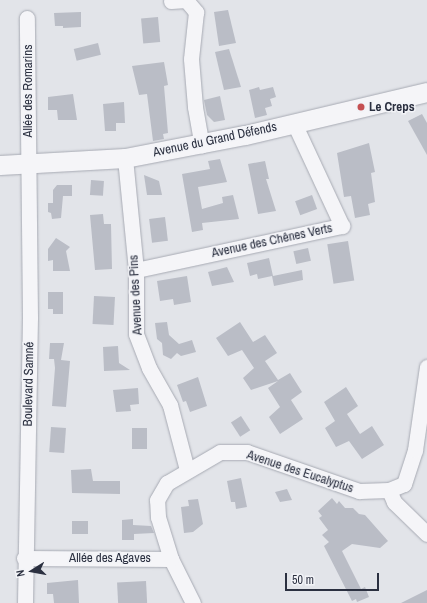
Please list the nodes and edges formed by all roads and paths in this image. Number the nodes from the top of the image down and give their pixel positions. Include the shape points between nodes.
1 (171, 1) edge
2 (28, 18) dead end
3 (427, 92) edge
4 (294, 123) junction
5 (202, 145) junction
6 (125, 158) junction
7 (28, 164) junction
8 (0, 165) edge
9 (136, 270) junction
10 (427, 367) edge
11 (187, 470) junction
12 (389, 490) junction
13 (427, 534) edge
14 (24, 558) junction
15 (171, 559) junction
16 (25, 603) edge
17 (193, 603) edge

1 - 5 street via 186,0 196,12 191,59 195,107
2 - 7 street, Allée des Romarins
3 - 4 street, Avenue du Grand Défends
4 - 5 street, Avenue du Grand Défends
4 - 9 street, Avenue des Chênes Verts via 342,226
5 - 6 street, Avenue du Grand Défends
6 - 7 street, Avenue du Grand Défends
6 - 9 street, Avenue des Pins
7 - 8 street, Avenue du Grand Défends
7 - 14 street, Boulevard Samné via 30,318
9 - 11 street, Avenue des Pins via 136,334 149,368 170,405
10 - 12 street, Avenue des Eucalyptus via 415,450 404,484
11 - 12 street, Avenue des Eucalyptus via 220,452 247,452 359,491
11 - 15 street, Avenue des Eucalyptus via 166,483 157,500 158,517
12 - 13 street via 394,502
14 - 15 street, Allée des Agaves
14 - 16 street, Boulevard Samné
15 - 17 street, Avenue des Eucalyptus

